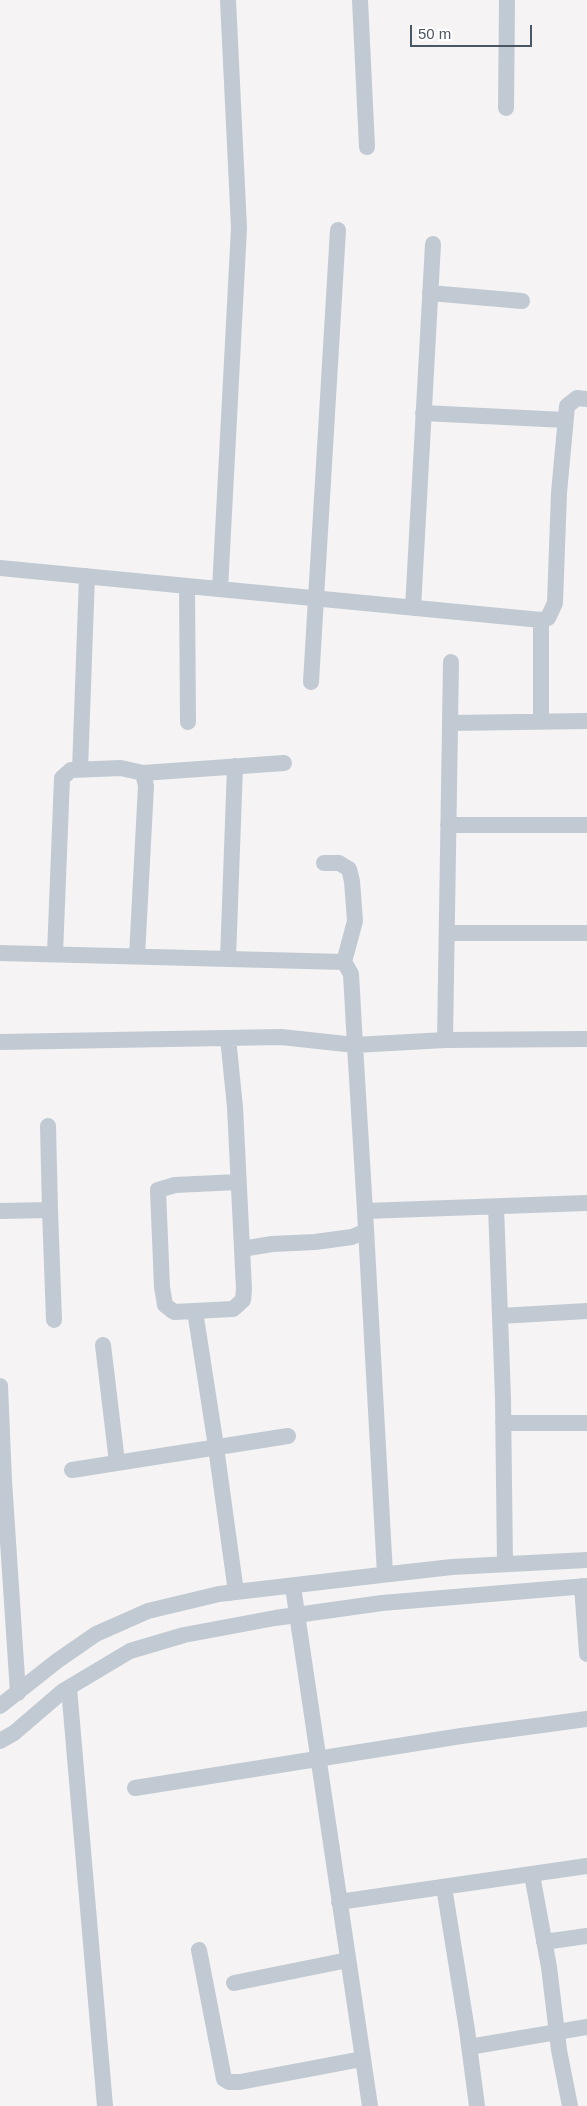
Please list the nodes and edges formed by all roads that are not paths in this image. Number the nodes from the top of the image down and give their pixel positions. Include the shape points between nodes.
1 (228, 0) edge
2 (360, 0) edge
3 (507, 0) edge
4 (506, 108) dead end
5 (367, 147) dead end
6 (338, 230) dead end
7 (433, 244) dead end
8 (430, 293) junction
9 (522, 301) dead end
10 (587, 399) edge
11 (423, 414) junction
12 (565, 420) junction
13 (0, 568) edge
14 (87, 576) junction
15 (187, 586) junction
16 (220, 589) junction
17 (318, 599) junction
18 (413, 608) junction
19 (541, 620) junction
20 (451, 662) dead end
21 (311, 682) dead end
22 (541, 720) junction
23 (587, 721) edge
24 (188, 722) dead end
25 (450, 723) junction
26 (284, 763) dead end
27 (234, 766) junction
28 (80, 769) junction
29 (143, 773) junction
30 (448, 825) junction
31 (587, 825) edge
32 (324, 862) dead end
33 (447, 933) junction
34 (587, 933) edge
35 (0, 953) edge
36 (55, 954) junction
37 (137, 956) junction
38 (228, 959) junction
39 (344, 962) junction
40 (228, 1038) junction
41 (587, 1039) edge
42 (445, 1040) junction
43 (0, 1042) edge
44 (355, 1044) junction
45 (48, 1126) dead end
46 (238, 1182) junction
47 (587, 1203) edge
48 (496, 1207) junction
49 (50, 1210) junction
50 (365, 1210) junction
51 (0, 1212) edge
52 (366, 1231) junction
53 (242, 1249) junction
54 (195, 1311) junction
55 (587, 1311) edge
56 (500, 1316) junction
57 (54, 1320) dead end
58 (103, 1345) dead end
59 (0, 1386) edge
60 (503, 1423) junction
61 (587, 1423) edge
62 (288, 1436) dead end
63 (216, 1448) junction
64 (117, 1462) junction
65 (72, 1470) dead end
66 (587, 1560) edge
67 (505, 1564) junction
68 (385, 1574) junction
69 (584, 1586) edge
70 (292, 1587) junction
71 (236, 1592) junction
72 (297, 1615) junction
73 (587, 1654) edge
74 (69, 1688) junction
75 (18, 1693) junction
76 (0, 1706) edge
77 (587, 1719) edge
78 (0, 1741) edge
79 (320, 1760) junction
80 (135, 1788) dead end
81 (587, 1866) edge
82 (532, 1875) junction
83 (444, 1887) junction
84 (340, 1902) junction
85 (587, 1936) edge
86 (544, 1942) junction
87 (199, 1950) dead end
88 (348, 1960) junction
89 (234, 1983) dead end
90 (587, 2026) edge
91 (557, 2031) junction
92 (469, 2047) junction
93 (362, 2059) junction
94 (105, 2106) edge
95 (370, 2106) edge
96 (477, 2106) edge
97 (570, 2106) edge

1 - 16 street via 239,228
2 - 5 street
3 - 4 street
6 - 17 street
7 - 8 street
8 - 9 street
8 - 11 street
10 - 12 street via 572,400 567,406
11 - 12 street
11 - 18 street
12 - 19 street via 555,603 548,618
13 - 14 street
14 - 15 street
14 - 28 street
15 - 16 street
15 - 24 street
16 - 17 street
17 - 18 street
17 - 21 street
18 - 19 street
19 - 22 street
20 - 25 street
22 - 23 street
22 - 25 street
25 - 30 street
26 - 27 street
27 - 29 street
27 - 38 street
28 - 29 street via 121,768
28 - 36 street via 71,770 62,778
29 - 37 street via 146,786
30 - 31 street
30 - 33 street
32 - 39 street via 349,869 352,881 355,921
33 - 34 street
33 - 42 street
35 - 36 street
36 - 37 street
37 - 38 street
38 - 39 street
39 - 44 street via 351,974
40 - 43 street
40 - 44 street via 281,1037
40 - 46 street
41 - 42 street
42 - 44 street
44 - 50 street
45 - 49 street
46 - 53 street
46 - 54 street via 166,1186 156,1194 165,1305 174,1312
47 - 48 street
48 - 50 street
48 - 56 street
49 - 51 street
49 - 57 street
50 - 52 street
52 - 53 street via 352,1237
52 - 68 street
53 - 54 street via 243,1300 233,1309
54 - 63 street
55 - 56 street
56 - 60 street
58 - 64 street
59 - 75 street
60 - 61 street
60 - 67 street
62 - 63 street
63 - 64 street
63 - 71 street
64 - 65 street
66 - 67 street
67 - 68 street
68 - 70 street
69 - 72 street via 382,1603
69 - 73 street
70 - 71 street
70 - 72 street
71 - 75 street via 148,1611 96,1634
72 - 74 street via 184,1635 130,1651
72 - 79 street
74 - 78 street
74 - 94 street
75 - 76 street
77 - 79 street
79 - 80 street
79 - 84 street
81 - 82 street
82 - 83 street
82 - 86 street
83 - 84 street
83 - 92 street
84 - 88 street
85 - 86 street
86 - 91 street
87 - 93 street via 224,2079 240,2082
88 - 89 street
88 - 93 street
90 - 91 street
91 - 92 street
91 - 97 street
92 - 96 street
93 - 95 street

